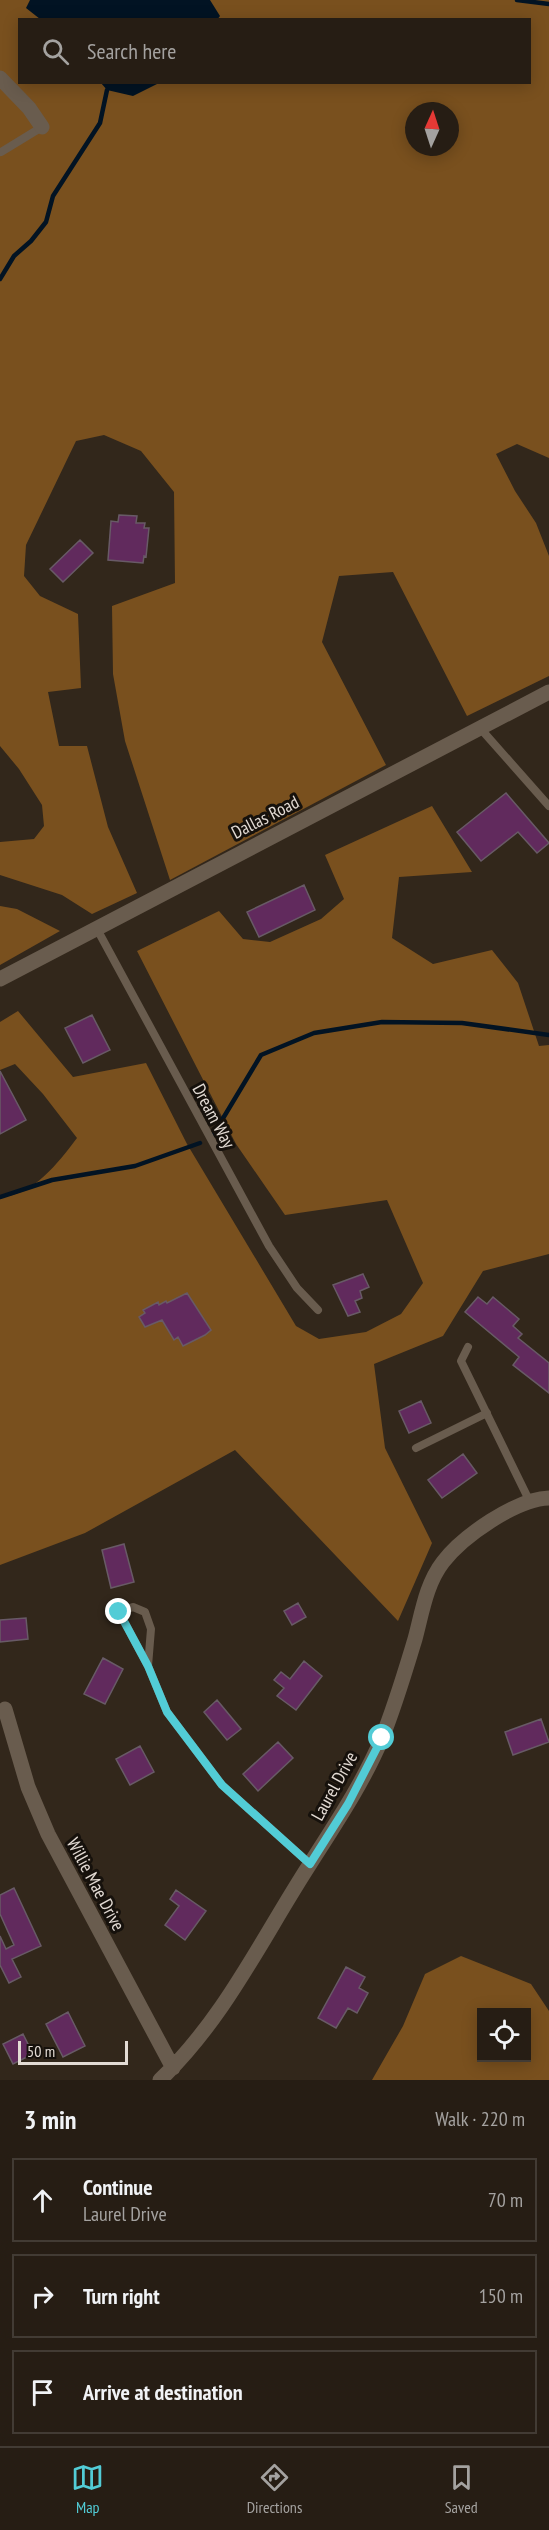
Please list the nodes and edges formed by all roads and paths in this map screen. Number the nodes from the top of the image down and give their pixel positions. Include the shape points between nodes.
1 (0, 78) edge
2 (42, 127) joint
3 (1, 152) edge
4 (549, 692) edge
5 (480, 728) junction
6 (549, 806) edge
7 (96, 929) junction
8 (0, 979) edge
9 (318, 1310) dead end
10 (468, 1347) dead end
11 (487, 1413) junction
12 (416, 1448) dead end
13 (549, 1498) edge
14 (530, 1500) junction
15 (148, 1666) junction
16 (5, 1709) dead end
17 (310, 1864) junction
18 (172, 2068) junction
19 (160, 2080) edge

1 - 2 street
2 - 3 lane
4 - 5 street, Dallas Road
5 - 6 lane
5 - 7 street, Dallas Road
7 - 8 street, Dallas Road
7 - 9 lane, Dream Way via 268,1246 297,1288
10 - 11 lane via 461,1361
11 - 12 lane
11 - 14 lane
13 - 14 street, Laurel Drive
14 - 17 street, Laurel Drive via 508,1510 469,1539 437,1570 382,1738 348,1804
15 - 15 lane via 125,1624 119,1612 133,1607 145,1612 151,1629
15 - 17 lane via 167,1712 222,1785
16 - 18 street, Willie Mae Drive via 28,1787 48,1834
17 - 18 street, Laurel Drive via 231,1994
18 - 19 street, Laurel Drive

